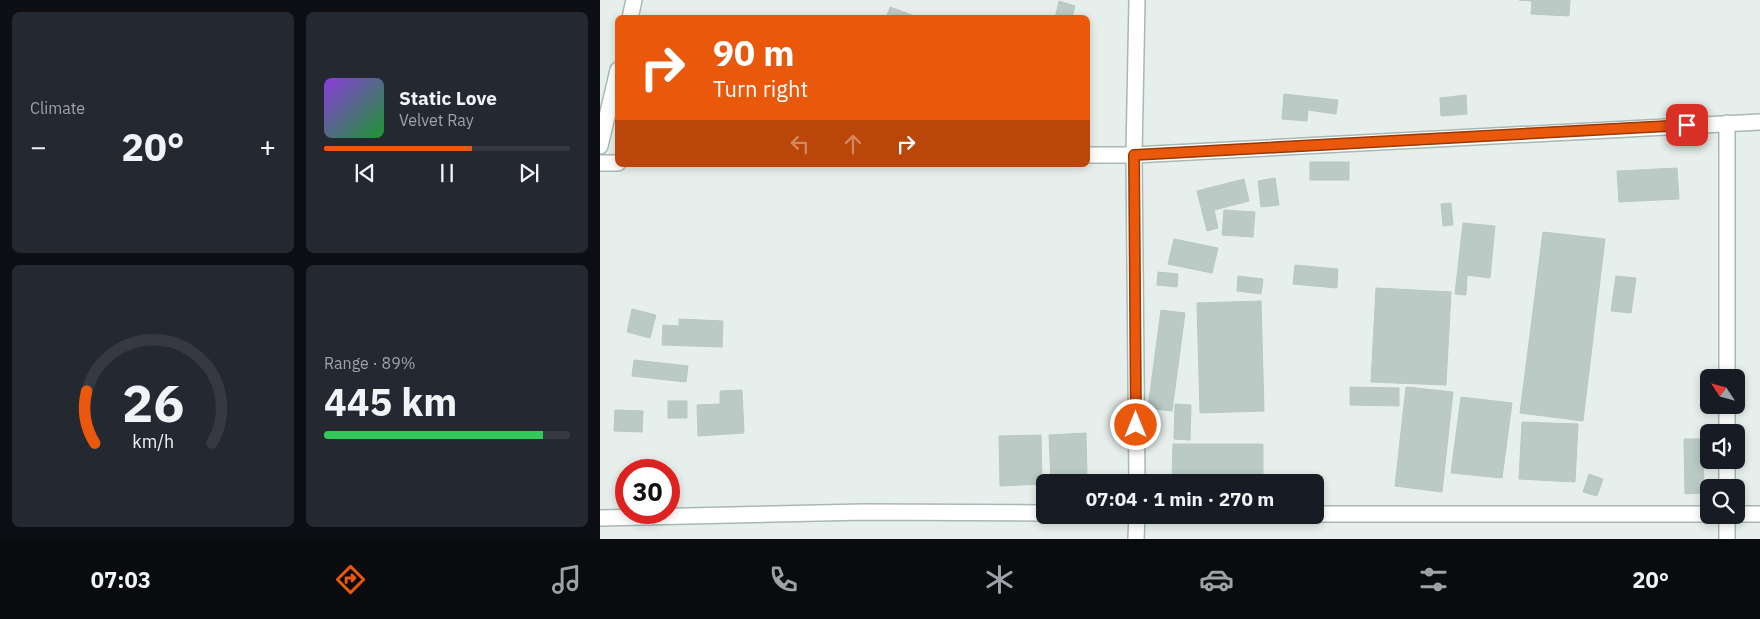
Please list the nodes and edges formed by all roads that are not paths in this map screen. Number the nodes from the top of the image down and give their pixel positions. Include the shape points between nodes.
1 (634, 0) edge
2 (1135, 1) edge
3 (631, 15) edge
4 (615, 83) edge
5 (1760, 122) edge
6 (1727, 123) junction
7 (600, 146) edge
8 (1090, 155) edge
9 (1134, 155) junction
10 (600, 163) edge
11 (615, 163) edge
12 (1727, 369) edge
13 (1137, 474) edge
14 (1036, 513) edge
15 (1324, 514) edge
16 (1700, 514) edge
17 (1745, 514) edge
18 (1760, 514) edge
19 (600, 518) edge
20 (1137, 524) edge
21 (1727, 524) edge
22 (1136, 539) edge
23 (1727, 539) edge

1 - 3 street
2 - 9 street
4 - 7 street
5 - 6 street
6 - 9 street
6 - 12 street
8 - 9 street
9 - 13 street
10 - 11 street
14 - 19 street via 864,512
15 - 16 street
17 - 18 street
20 - 22 street
21 - 23 street

